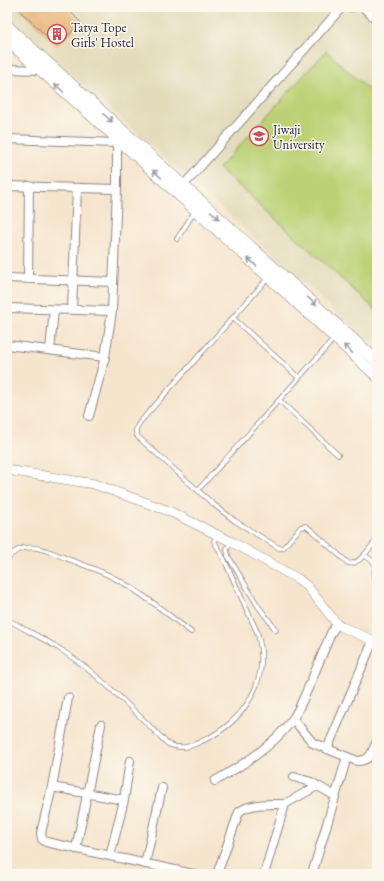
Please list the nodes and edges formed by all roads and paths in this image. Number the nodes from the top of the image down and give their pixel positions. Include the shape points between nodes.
1 (342, 7) edge
2 (349, 7) edge
3 (354, 7) edge
4 (363, 7) edge
5 (377, 20) edge
6 (7, 26) edge
7 (7, 40) edge
8 (7, 69) edge
9 (40, 70) junction
10 (7, 140) edge
11 (117, 141) junction
12 (7, 186) edge
13 (29, 186) junction
14 (183, 186) junction
15 (77, 188) junction
16 (117, 189) junction
17 (199, 206) junction
18 (177, 239) dead end
19 (278, 270) junction
20 (7, 278) edge
21 (269, 278) junction
22 (28, 279) junction
23 (73, 281) junction
24 (113, 282) junction
25 (7, 308) edge
26 (54, 310) junction
27 (72, 310) junction
28 (112, 311) junction
29 (234, 319) junction
30 (340, 334) junction
31 (7, 345) edge
32 (50, 350) junction
33 (105, 357) junction
34 (377, 361) edge
35 (377, 376) edge
36 (299, 378) junction
37 (279, 400) junction
38 (89, 416) dead end
39 (338, 455) dead end
40 (7, 470) edge
41 (198, 490) junction
42 (217, 535) junction
43 (377, 540) edge
44 (232, 542) junction
45 (364, 555) junction
46 (7, 560) edge
47 (375, 562) edge
48 (377, 581) edge
49 (7, 619) edge
50 (337, 624) junction
51 (276, 630) dead end
52 (191, 632) dead end
53 (375, 642) edge
54 (68, 698) dead end
55 (293, 719) junction
56 (101, 725) dead end
57 (377, 742) edge
58 (327, 749) junction
59 (347, 757) junction
60 (130, 761) dead end
61 (294, 777) dead end
62 (215, 781) dead end
63 (317, 786) junction
64 (52, 787) junction
65 (162, 788) dead end
66 (88, 793) junction
67 (335, 796) junction
68 (124, 800) junction
69 (285, 804) junction
70 (76, 849) junction
71 (110, 856) junction
72 (145, 864) junction
73 (192, 874) edge
74 (217, 874) edge
75 (264, 874) edge
76 (312, 874) edge

1 - 14 street
2 - 3 street
4 - 5 street
6 -> 14 main road
7 - 9 main road
8 - 9 street
11 -> 9 main road
10 - 11 street
11 - 16 street
17 -> 11 main road
12 - 13 street
13 - 15 street
13 - 22 street
14 - 17 main road
15 - 16 street
15 - 23 street
16 - 24 street
17 - 18 lane
17 -> 19 main road
21 -> 17 main road
19 - 21 lane
19 -> 30 main road
20 - 22 street
21 - 29 lane
21 - 30 main road
22 - 23 street
23 - 24 street
23 - 27 street
24 - 28 street
25 - 26 street
26 - 27 street
26 - 32 street
27 - 28 street
28 - 33 street
29 - 36 lane
29 - 41 lane via 136,428 138,437
30 - 34 main road
35 -> 30 main road
30 - 36 lane
31 - 32 street
32 - 33 street
33 - 38 street
36 - 37 lane
37 - 39 lane
37 - 41 lane
40 - 42 street via 94,484 169,511
41 - 45 lane via 235,521 279,548 283,548 301,527 306,526 348,564 357,563
42 - 44 street
42 - 49 lane via 214,542 257,632 262,665 252,697 236,718 214,736 190,746 180,748 168,744 117,694 72,657
43 - 45 lane
44 - 50 street via 307,586
44 - 51 lane via 227,549 228,556 258,606
45 - 47 lane
46 - 52 lane via 18,550 38,548 103,572 118,579
47 - 48 lane via 374,574
50 - 53 street
50 - 55 street
53 - 58 street
54 - 64 street
55 - 58 street via 313,743
55 - 62 street via 262,750
56 - 66 street
57 - 59 street via 369,758 364,761
58 - 59 street
59 - 67 street
60 - 68 street
61 - 63 street
63 - 67 street
63 - 69 street
64 - 66 street
64 - 70 street via 41,833 42,839
65 - 72 street
66 - 68 street
66 - 70 street
67 - 76 street
68 - 71 street
69 - 74 street via 263,804 239,812
69 - 75 street
70 - 71 street
71 - 72 street
72 - 73 street

